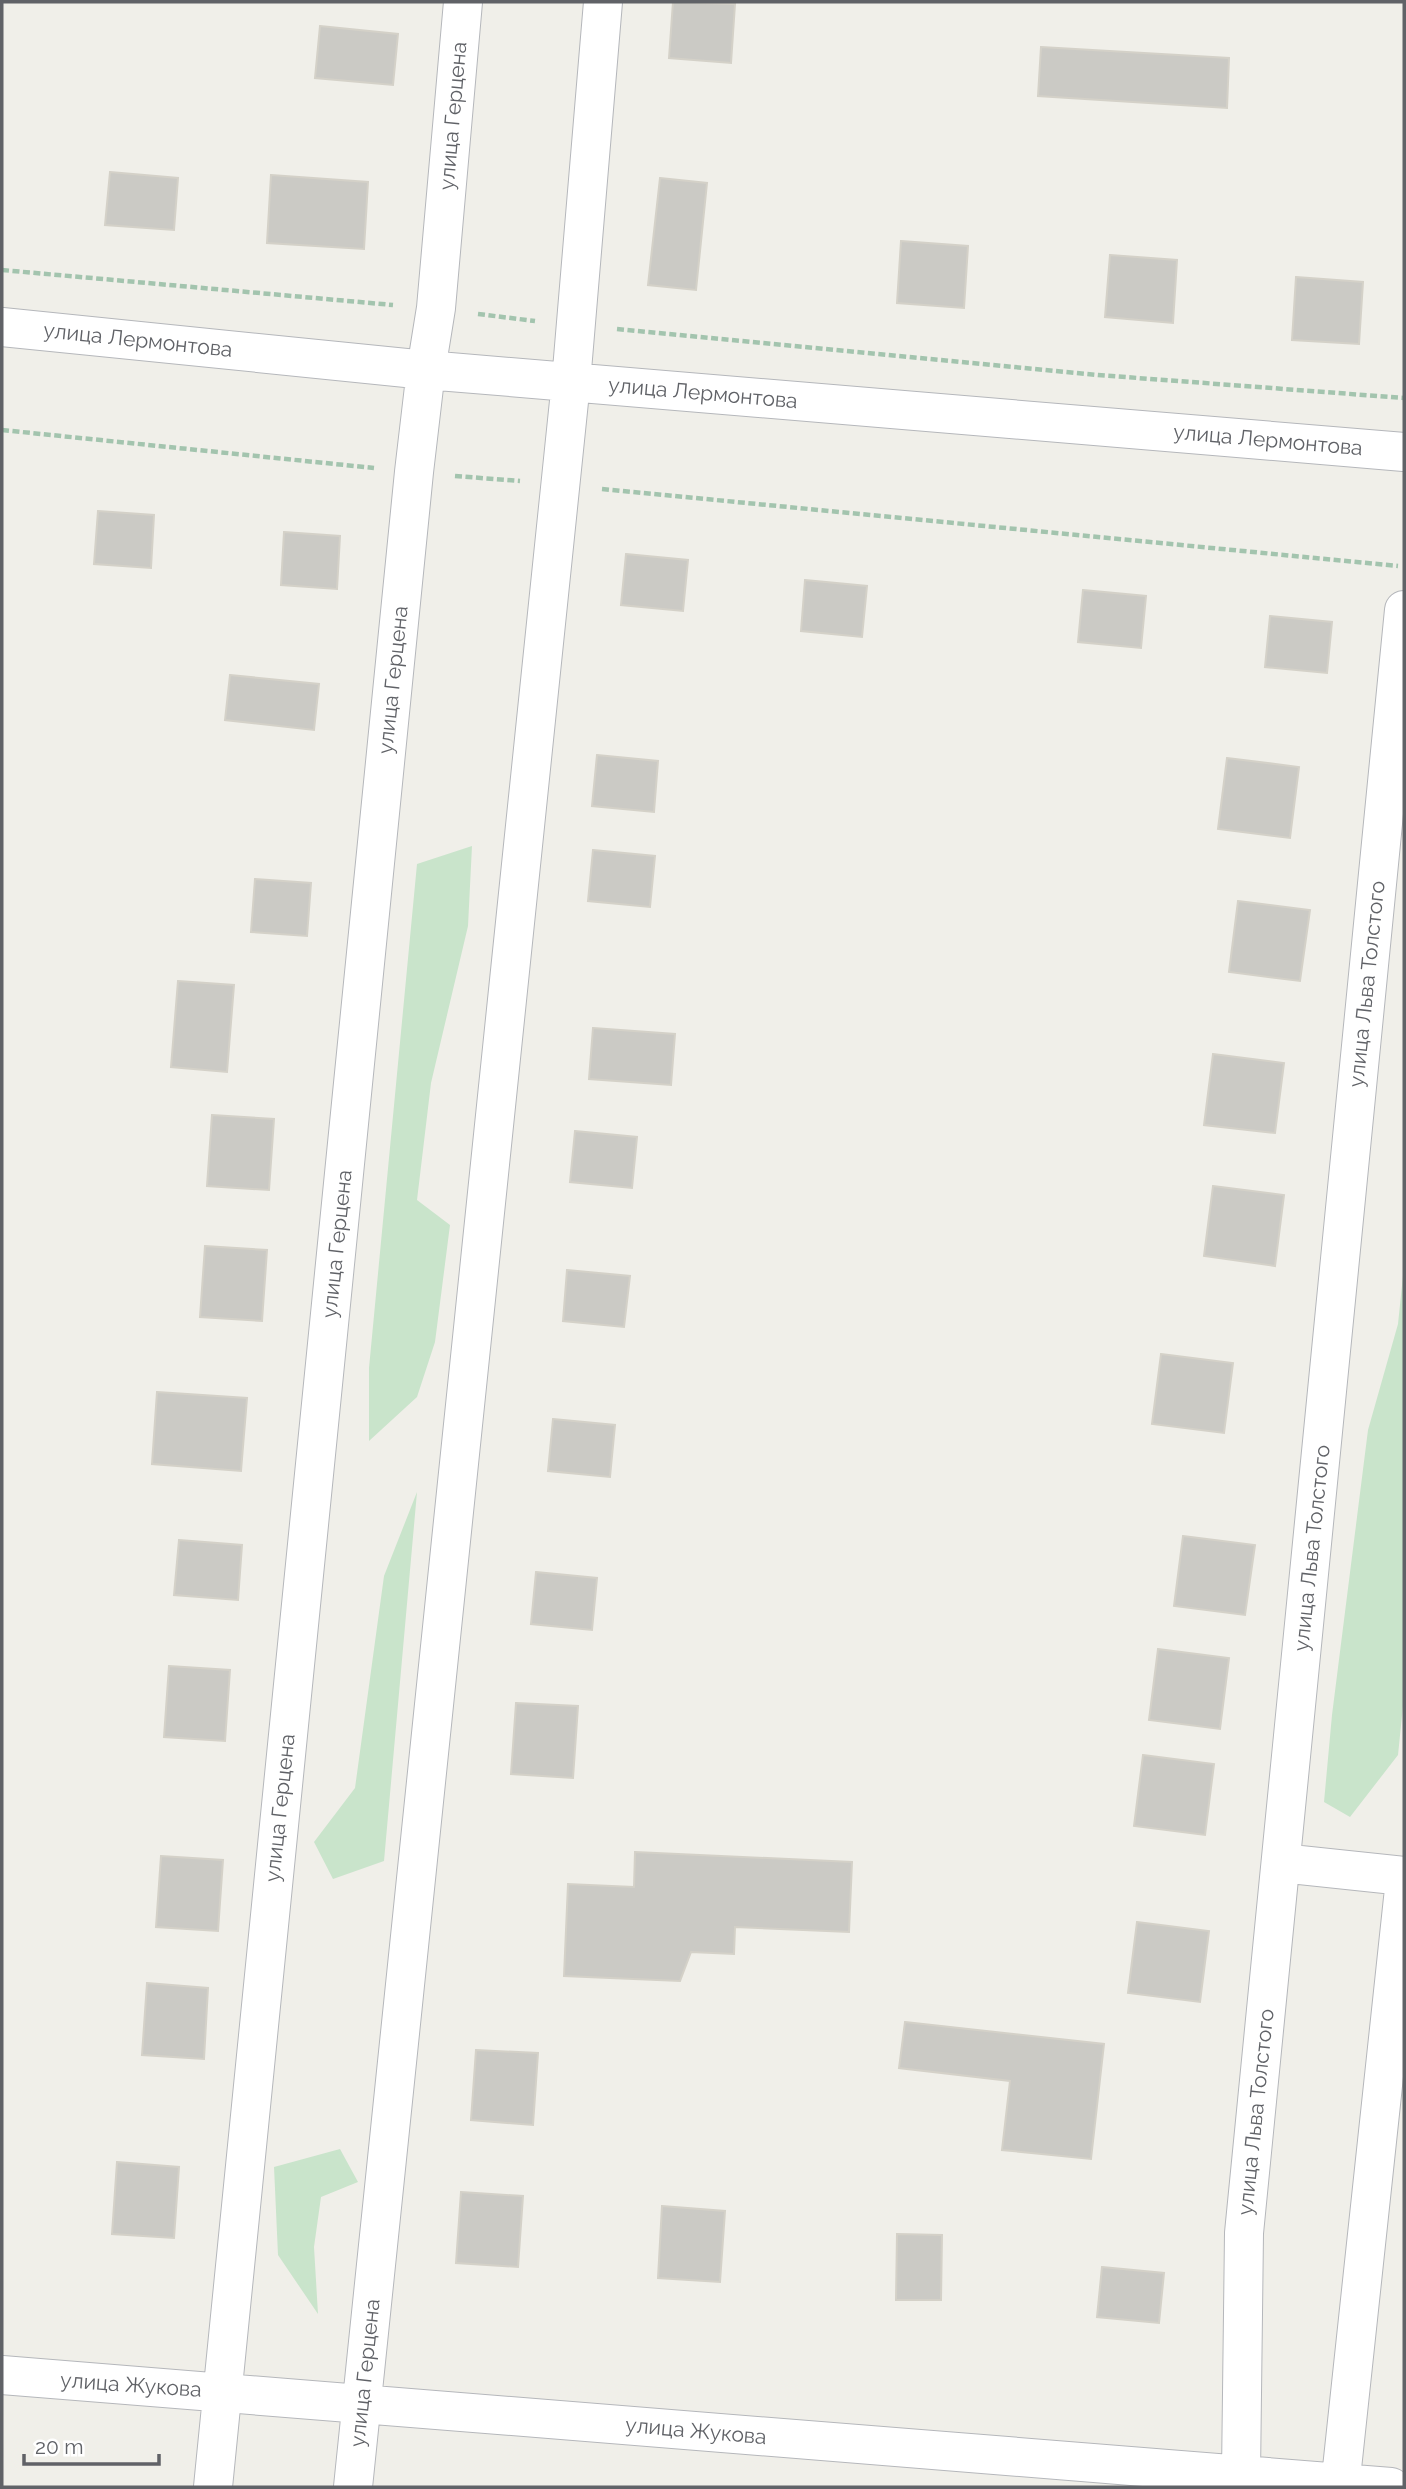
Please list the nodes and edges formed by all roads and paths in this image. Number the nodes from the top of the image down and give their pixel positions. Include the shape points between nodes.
1 (463, 2) edge
2 (603, 2) edge
3 (2, 270) edge
4 (436, 308) junction
5 (576, 326) junction
6 (2, 327) edge
7 (426, 370) junction
8 (571, 382) junction
9 (1404, 398) edge
10 (2, 430) edge
11 (1404, 452) edge
12 (414, 472) junction
13 (560, 485) junction
14 (1404, 567) edge
15 (1404, 610) edge
16 (1281, 1863) junction
17 (1404, 1876) edge
18 (1404, 1889) edge
19 (2, 2375) edge
20 (221, 2392) junction
21 (362, 2405) junction
22 (1239, 2481) edge
23 (1340, 2485) edge
24 (213, 2487) edge
25 (353, 2487) edge
26 (1391, 2487) edge

1 - 4 street, улица Герцена
2 - 5 street, улица Герцена
3 - 4 path
4 - 5 path
4 - 7 street, улица Герцена
5 - 8 street, улица Герцена
5 - 9 path via 1098,375
6 - 7 street, улица Лермонтова
7 - 8 street, улица Лермонтова
7 - 12 street, улица Герцена
8 - 11 street, улица Лермонтова
8 - 13 street, улица Герцена
10 - 12 path
12 - 13 path
12 - 20 street, улица Герцена
13 - 14 path
13 - 21 street, улица Герцена
15 - 16 street, улица Льва Толстого
16 - 17 street
16 - 22 street, улица Льва Толстого via 1244,2233
18 - 23 street
19 - 20 street, улица Жукова
20 - 21 street, улица Жукова
20 - 24 street, улица Герцена
21 - 22 street, улица Жукова
21 - 25 street, улица Герцена
22 - 23 street, улица Жукова
23 - 26 street, улица Жукова

